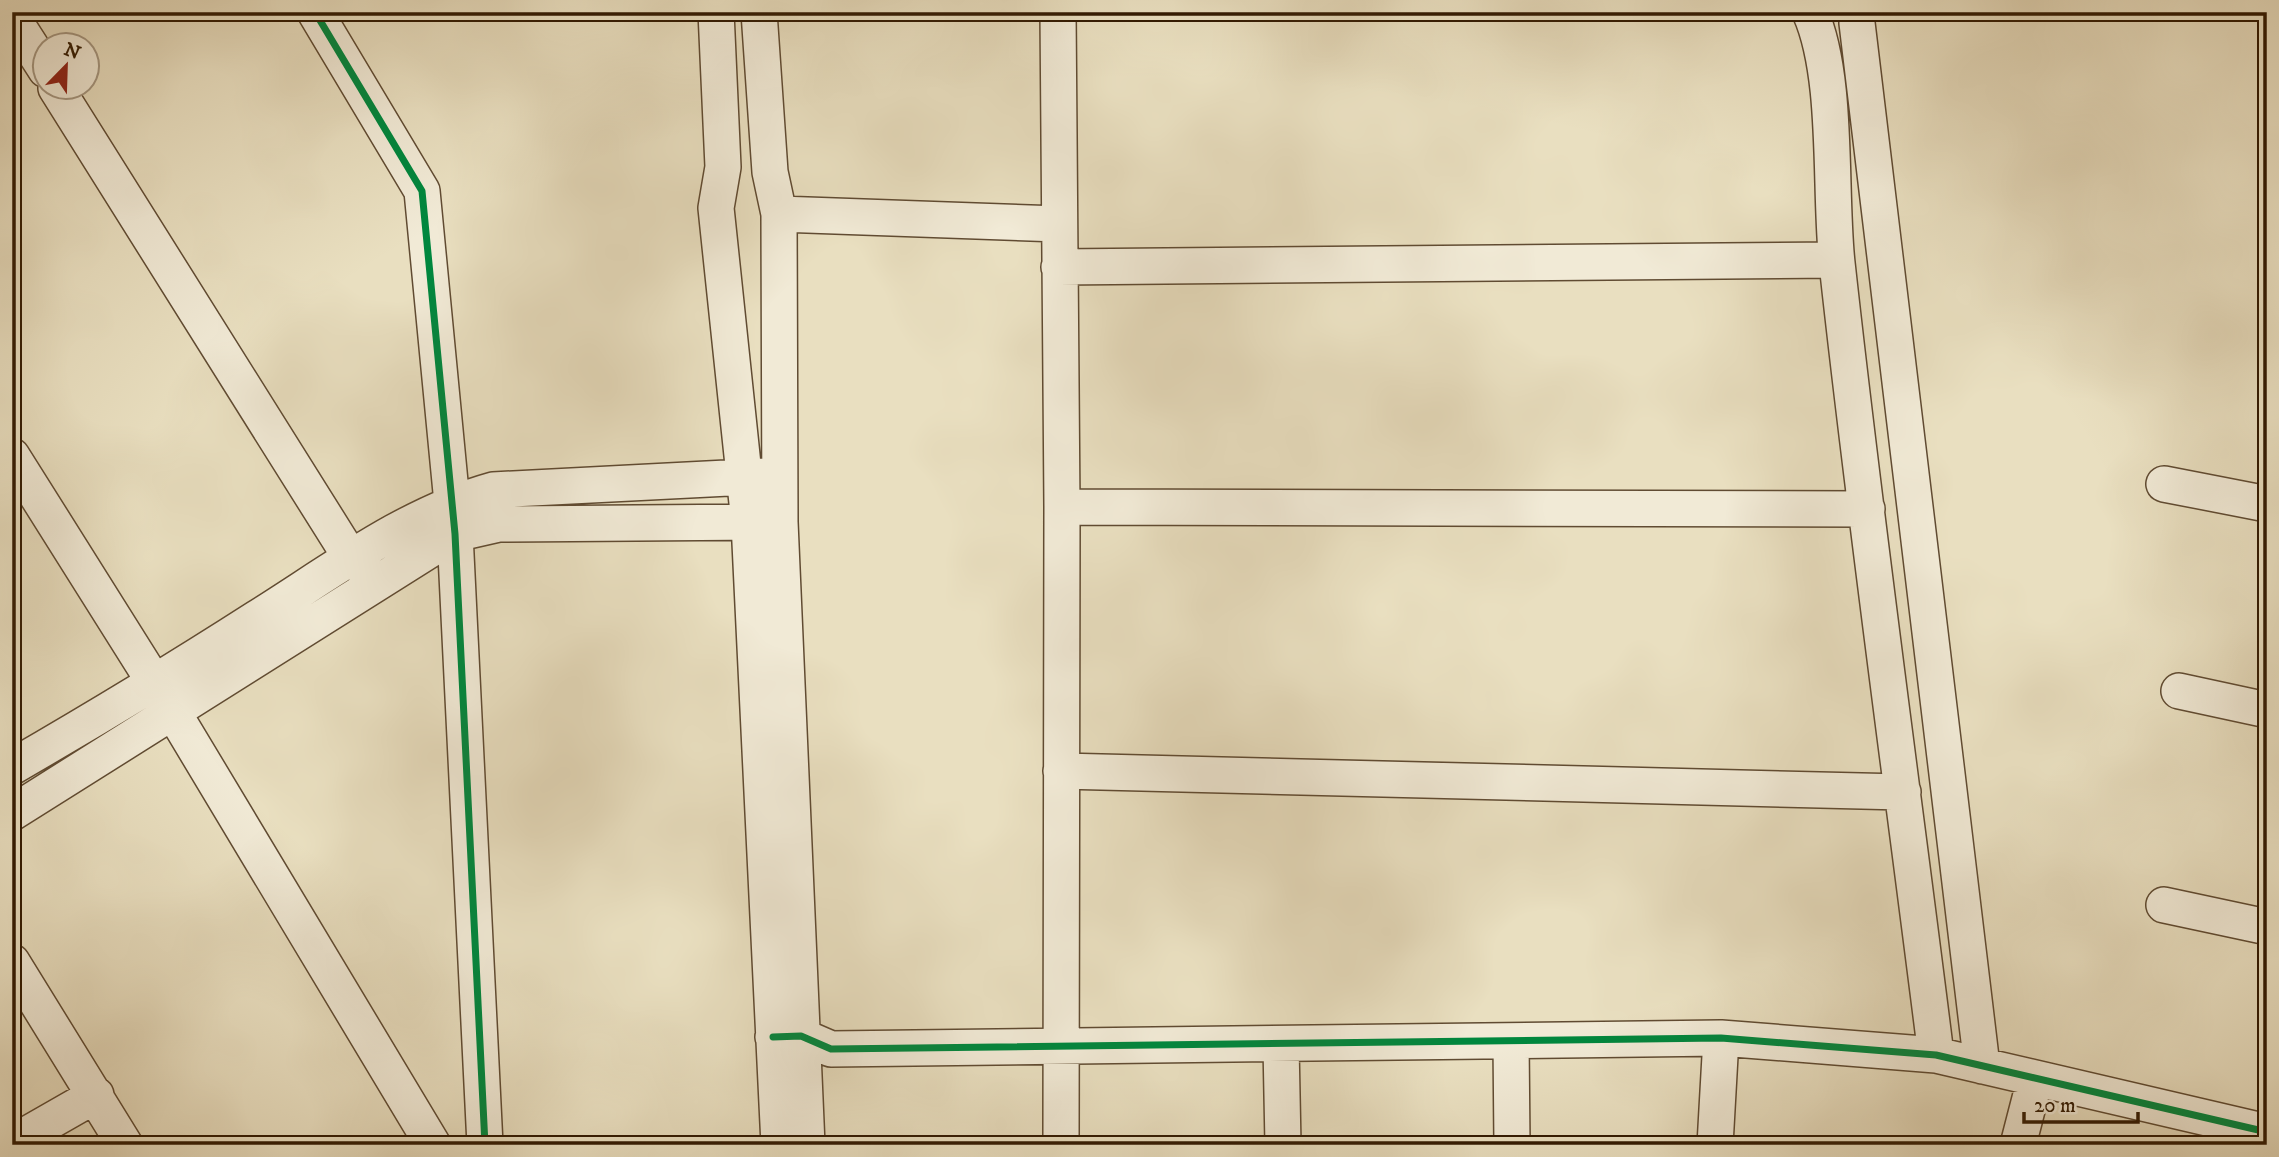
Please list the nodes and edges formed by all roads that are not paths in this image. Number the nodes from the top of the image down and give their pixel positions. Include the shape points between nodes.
1 (315, 12) edge
2 (716, 12) edge
3 (759, 12) edge
4 (1058, 12) edge
5 (1810, 12) edge
6 (12, 17) edge
7 (1857, 23) dead end
8 (32, 48) edge
9 (65, 102) edge
10 (723, 167) junction
11 (770, 172) junction
12 (779, 214) junction
13 (1059, 224) junction
14 (1836, 260) junction
15 (723, 262) junction
16 (777, 264) junction
17 (1059, 267) junction
18 (12, 456) edge
19 (780, 475) junction
20 (744, 478) junction
21 (2164, 484) dead end
22 (2267, 504) edge
23 (1062, 507) junction
24 (1867, 509) junction
25 (453, 518) junction
26 (764, 522) junction
27 (364, 569) junction
28 (155, 683) junction
29 (2179, 691) dead end
30 (2267, 710) edge
31 (173, 712) junction
32 (12, 767) edge
33 (1061, 771) junction
34 (1903, 792) junction
35 (12, 813) edge
36 (2164, 905) dead end
37 (2267, 926) edge
38 (12, 962) edge
39 (787, 1037) junction
40 (1721, 1038) junction
41 (1511, 1041) junction
42 (1281, 1045) junction
43 (1061, 1048) junction
44 (1936, 1055) junction
45 (1982, 1066) junction
46 (2035, 1079) junction
47 (96, 1095) junction
48 (2267, 1132) edge
49 (12, 1143) edge
50 (125, 1145) edge
51 (433, 1145) edge
52 (485, 1145) edge
53 (779, 1145) edge
54 (807, 1145) edge
55 (1061, 1145) edge
56 (1283, 1145) edge
57 (1512, 1145) edge
58 (1715, 1145) edge
59 (2018, 1145) edge

1 - 25 street via 422,191
2 - 10 street
3 - 11 street
4 - 13 street
5 - 14 street via 1818,30 1825,76
6 - 8 street
7 - 45 street
9 - 27 street
10 - 11 street
10 - 15 street via 716,208
11 - 12 street
12 - 13 street
12 - 16 street
13 - 17 street
14 - 17 street
14 - 24 street
15 - 16 street
15 - 20 street
16 - 19 street
17 - 23 street
18 - 28 street
19 - 20 street
19 - 26 street
20 - 25 street via 493,490
20 - 26 street
21 - 22 street
23 - 24 street
23 - 33 street
24 - 34 street
25 - 26 street via 499,524
25 - 27 street
25 - 52 street
26 - 39 street
27 - 28 street
27 - 31 street
28 - 31 street
28 - 32 street
29 - 30 street
31 - 35 street
31 - 51 street
33 - 34 street
33 - 43 street
34 - 44 street
36 - 37 street
38 - 47 street
39 - 43 street via 831,1049
39 - 53 street
39 - 54 street
40 - 41 street
40 - 44 street
40 - 58 street
41 - 42 street
41 - 57 street
42 - 43 street
42 - 56 street
43 - 55 street
44 - 45 street
45 - 46 street
46 - 48 street
46 - 59 street
47 - 49 street
47 - 50 street

